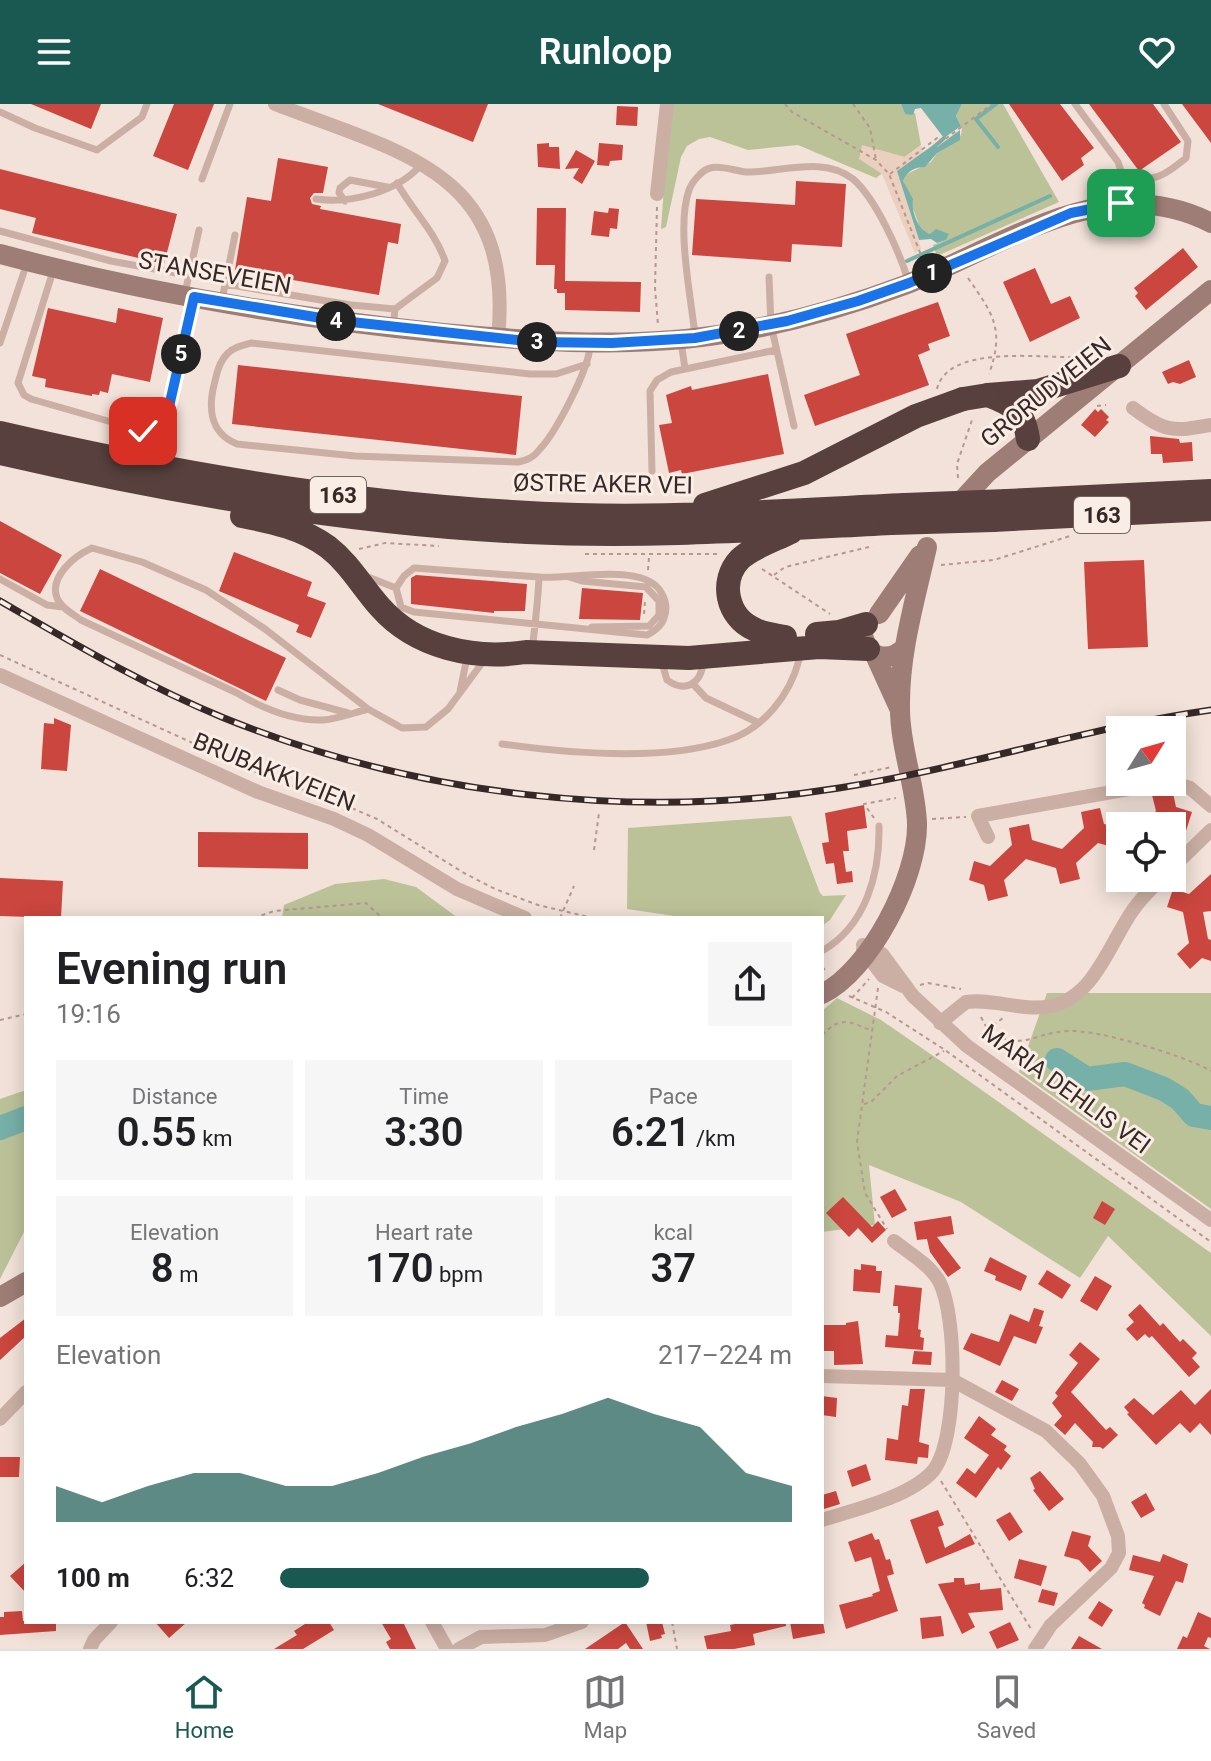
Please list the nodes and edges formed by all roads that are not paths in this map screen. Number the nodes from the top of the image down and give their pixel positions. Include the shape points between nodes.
1 (147, 104) edge
2 (230, 104) edge
3 (275, 104) edge
4 (667, 104) edge
5 (1075, 104) edge
6 (1164, 104) edge
7 (0, 112) edge
8 (423, 163) junction
9 (1122, 174) junction
10 (202, 179) dead end
11 (397, 183) junction
12 (387, 187) junction
13 (657, 194) road end
14 (316, 199) dead end
15 (345, 201) junction
16 (1121, 203) junction
17 (1211, 223) edge
18 (199, 230) dead end
19 (0, 231) edge
20 (235, 235) dead end
21 (0, 254) edge
22 (28, 261) junction
23 (54, 268) junction
24 (769, 277) dead end
25 (909, 283) junction
26 (188, 289) junction
27 (1211, 290) edge
28 (223, 293) junction
29 (394, 318) junction
30 (771, 325) junction
31 (498, 338) junction
32 (688, 338) junction
33 (0, 343) edge
34 (776, 350) junction
35 (588, 354) junction
36 (1119, 366) junction
37 (685, 369) junction
38 (985, 396) junction
39 (1133, 408) dead end
40 (1211, 425) edge
41 (794, 426) dead end
42 (0, 433) edge
43 (1028, 439) junction
44 (0, 453) edge
45 (652, 471) dead end
46 (126, 480) junction
47 (1211, 491) edge
48 (1211, 509) edge
49 (1000, 510) junction
50 (898, 514) junction
51 (680, 515) junction
52 (801, 528) junction
53 (927, 547) junction
54 (353, 572) junction
55 (539, 577) junction
56 (0, 579) edge
57 (396, 588) junction
58 (63, 607) junction
59 (520, 610) dead end
60 (872, 619) junction
61 (517, 621) junction
62 (535, 623) junction
63 (785, 637) junction
64 (906, 640) junction
65 (529, 652) junction
66 (871, 652) junction
67 (480, 653) junction
68 (658, 655) junction
69 (704, 657) junction
70 (799, 660) dead end
71 (0, 675) edge
72 (693, 684) junction
73 (278, 690) dead end
74 (460, 693) junction
75 (368, 709) junction
76 (900, 710) junction
77 (351, 714) junction
78 (759, 723) junction
79 (502, 744) dead end
80 (1186, 787) edge
81 (1106, 793) edge
82 (1211, 806) edge
83 (879, 826) road end
84 (1211, 830) edge
85 (988, 837) dead end
86 (1186, 854) edge
87 (1148, 892) edge
88 (520, 916) edge
89 (824, 950) edge
90 (871, 951) junction
91 (824, 971) edge
92 (824, 992) edge
93 (940, 1023) junction
94 (1211, 1220) edge
95 (894, 1241) road end
96 (24, 1283) edge
97 (0, 1297) edge
98 (824, 1376) edge
99 (952, 1380) junction
100 (24, 1394) edge
101 (0, 1419) edge
102 (824, 1519) edge
103 (109, 1624) edge
104 (433, 1624) edge
105 (576, 1624) edge
106 (1038, 1646) edge
107 (90, 1649) edge
108 (447, 1649) edge
109 (459, 1649) edge

1 - 7 lane via 142,117 97,150
2 - 10 lane
3 - 8 street
4 - 13 street
5 - 9 lane
6 - 9 lane via 1188,141 1186,158 1165,174 1143,180
8 - 11 lane
8 - 31 street via 463,197 493,249 501,293
9 - 16 lane
11 - 12 lane
11 - 29 lane via 445,261 437,278
12 - 15 lane
12 - 15 lane via 350,180 340,188
14 - 15 lane
16 - 17 street, STANSEVEIEN via 1169,206
16 - 25 street, STANSEVEIEN via 1056,219
18 - 26 lane
19 - 26 lane via 111,261
20 - 28 lane
21 - 22 street, STANSEVEIEN
22 - 23 street, STANSEVEIEN
22 - 33 lane
23 - 26 street, STANSEVEIEN
23 - 26 lane via 20,389 31,399 143,431 158,425 168,411
24 - 30 lane
25 - 30 street, STANSEVEIEN
25 - 32 lane via 869,198 837,170 809,166 746,172 712,167 689,190 684,222
26 - 28 street, STANSEVEIEN
27 - 36 street, GRORUDVEIEN
28 - 29 street, STANSEVEIEN
29 - 31 street, STANSEVEIEN
30 - 32 street, STANSEVEIEN
30 - 34 lane
31 - 35 street, STANSEVEIEN
32 - 35 street, STANSEVEIEN
32 - 37 lane
34 - 37 lane
34 - 41 lane
35 - 35 lane via 543,447 518,462 355,456 237,444 226,440 212,418 210,400 219,367 226,354 251,343 530,374 556,374
36 - 38 highway, 163 via 1055,387
36 - 43 street, GRORUDVEIEN
37 - 45 lane via 657,380 650,391
38 - 43 highway via 1013,407 1023,418
38 - 51 highway, 163 via 916,416 804,473
39 - 40 street via 1166,429
42 - 51 highway, ØSTRE AKER VEI / 163 via 129,462 347,496 527,513
43 - 53 street, GRORUDVEIEN via 972,487
44 - 46 highway, ØSTRE AKER VEI / 163
46 - 52 highway, ØSTRE AKER VEI / 163 via 344,516 464,529 628,534
46 - 54 highway, 163 via 189,505 289,527 324,545
47 - 49 highway, ØSTRE AKER VEI / 163
48 - 49 highway, ØSTRE AKER VEI / 163
49 - 50 highway, ØSTRE AKER VEI / 163, bridge
50 - 51 highway, ØSTRE AKER VEI / 163
50 - 52 highway, ØSTRE AKER VEI / 163
52 - 63 highway, 163 via 740,560 728,585 730,604 741,621 756,631
53 - 60 street, GRORUDVEIEN
53 - 64 street, GRORUDVEIEN
54 - 57 lane
54 - 67 highway, 163 via 401,627 439,646
55 - 57 lane via 521,580 414,568
55 - 62 lane
55 - 62 lane via 646,587 659,601 659,615 649,626
56 - 58 lane via 47,605
57 - 61 lane via 401,607 414,612
58 - 75 lane via 55,586 59,575 87,550 142,562 206,590
58 - 77 lane via 258,706 319,720
59 - 61 lane
60 - 63 highway, 163 via 839,632
60 - 64 street via 898,617
60 - 66 street via 863,637
61 - 62 lane
62 - 65 lane
63 - 68 highway, 163 via 687,646
64 - 66 street via 891,657
64 - 76 street, GRORUDVEIEN
65 - 67 highway, 163 via 482,643
65 - 68 highway, 163
66 - 69 highway, 163 via 819,647
66 - 76 street, GRORUDVEIEN
67 - 74 lane
67 - 74 lane via 464,663
68 - 69 highway, 163
68 - 72 lane via 667,680 679,687
69 - 72 lane via 701,675
70 - 78 lane via 791,684
71 - 88 street, BRUBAKKVEIEN via 258,792 334,819 457,889
72 - 78 lane via 706,698
73 - 77 lane
74 - 75 lane via 426,727 402,728
75 - 77 lane
76 - 90 street, GRORUDVEIEN via 917,835 902,890
78 - 79 lane via 729,740 651,752 561,752
80 - 82 street
81 - 85 street via 978,816
83 - 89 lane via 876,870 867,898 849,929
84 - 86 street
87 - 93 street via 1075,995 1055,1006 961,1005
90 - 91 street, GRORUDVEIEN
90 - 92 street, GRORUDVEIEN
90 - 93 street, MARIA DEHLIS VEI via 893,966 903,986
93 - 94 street, MARIA DEHLIS VEI
95 - 99 street via 938,1280 953,1341
96 - 97 street
98 - 99 street
99 - 102 street via 944,1452 934,1470 904,1491
99 - 106 street via 1046,1431 1103,1496 1118,1536 1119,1553 1111,1568 1051,1625
100 - 101 street
103 - 107 street
104 - 108 street
105 - 109 street via 545,1635 481,1637

